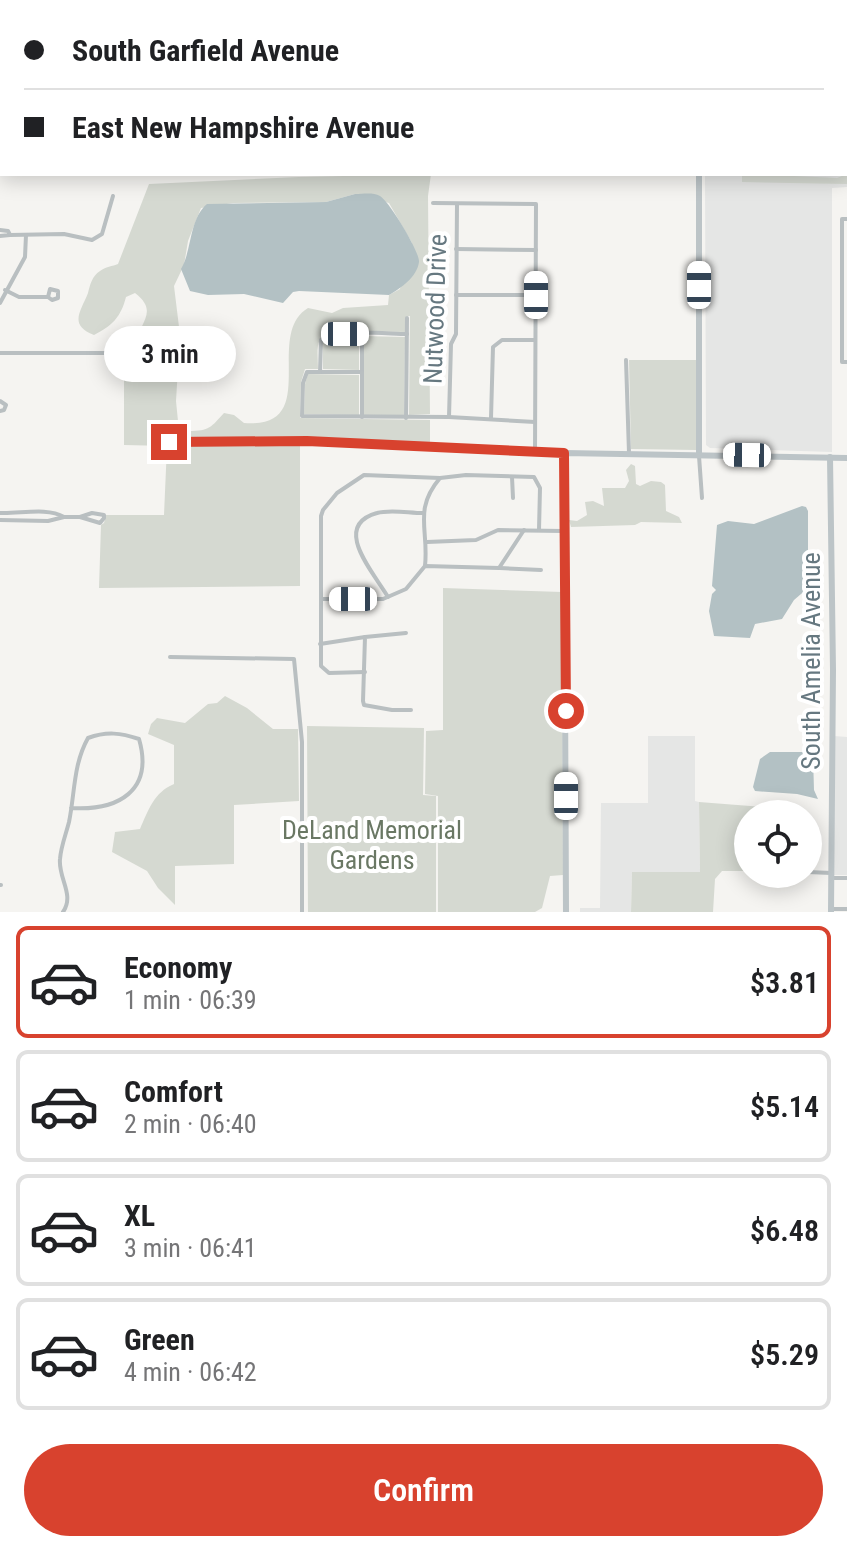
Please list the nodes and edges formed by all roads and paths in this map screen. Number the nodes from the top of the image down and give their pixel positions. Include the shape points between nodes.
1 (699, 176) edge
2 (113, 196) dead end
3 (433, 203) dead end
4 (457, 203) junction
5 (847, 219) edge
6 (0, 230) edge
7 (10, 235) junction
8 (26, 235) junction
9 (0, 236) edge
10 (456, 249) junction
11 (536, 250) junction
12 (5, 290) junction
13 (456, 295) junction
14 (536, 295) junction
15 (48, 297) dead end
16 (0, 303) edge
17 (407, 318) dead end
18 (362, 334) junction
19 (407, 334) junction
20 (535, 340) junction
21 (115, 351) dead end
22 (0, 353) edge
23 (626, 360) dead end
24 (847, 362) edge
25 (320, 372) junction
26 (362, 372) junction
27 (0, 401) edge
28 (0, 411) edge
29 (362, 417) junction
30 (449, 417) junction
31 (406, 418) junction
32 (491, 419) junction
33 (535, 422) junction
34 (169, 442) dead end
35 (535, 451) junction
36 (564, 453) junction
37 (629, 453) junction
38 (699, 454) junction
39 (830, 457) junction
40 (847, 458) edge
41 (512, 477) junction
42 (440, 478) junction
43 (513, 498) dead end
44 (702, 498) dead end
45 (0, 513) edge
46 (30, 513) junction
47 (423, 513) junction
48 (64, 517) junction
49 (80, 517) junction
50 (0, 520) edge
51 (30, 521) junction
52 (524, 530) junction
53 (539, 530) junction
54 (563, 531) junction
55 (427, 542) junction
56 (425, 566) junction
57 (499, 568) junction
58 (541, 570) dead end
59 (388, 597) junction
60 (322, 599) junction
61 (406, 633) dead end
62 (365, 637) junction
63 (320, 644) junction
64 (170, 657) dead end
65 (365, 672) junction
66 (411, 710) dead end
67 (71, 808) junction
68 (822, 874) edge
69 (831, 875) junction
70 (847, 878) edge
71 (847, 909) edge
72 (831, 910) edge
73 (63, 912) edge
74 (302, 912) edge
75 (566, 912) edge

1 - 38 street
2 - 8 street via 97,238
3 - 4 street
4 - 10 street, Nutwood Drive
4 - 11 street via 536,204
5 - 24 street via 842,219 842,362
6 - 7 street
7 - 8 street
7 - 9 street
8 - 12 street via 25,257
10 - 11 street
10 - 13 street, Nutwood Drive
11 - 14 street
12 - 15 street via 25,298
12 - 16 street
13 - 14 street
13 - 30 street, Nutwood Drive
14 - 20 street
17 - 19 street
18 - 19 street
18 - 25 street via 324,336
18 - 26 street
19 - 31 street
20 - 32 street via 508,339 493,347
20 - 33 street
21 - 22 street
23 - 37 street
25 - 26 street
25 - 29 street via 307,372 302,416
26 - 29 street
27 - 28 street via 6,407
29 - 31 street
30 - 31 street
30 - 32 street
32 - 33 street
33 - 35 street
34 - 35 street via 307,441
35 - 36 street
36 - 37 street
36 - 54 street
37 - 38 street
38 - 39 street
38 - 44 street
39 - 40 street
39 - 69 street, South Amelia Avenue
41 - 42 street
41 - 43 street
41 - 53 street via 537,480
42 - 47 street via 429,491
42 - 60 street via 364,475 337,493 321,516
45 - 46 street
46 - 48 street
46 - 51 street
47 - 55 street
47 - 59 street via 380,512 355,532 357,547
48 - 49 street
48 - 51 street
49 - 49 street via 100,523 104,515 96,513
50 - 51 street
52 - 53 street
52 - 55 street via 498,530 476,540
52 - 57 street
53 - 54 street
54 - 75 street
55 - 56 street
56 - 57 street
56 - 59 street via 406,589
57 - 58 street
59 - 60 street
60 - 63 street
61 - 62 street
62 - 63 street
62 - 65 street
63 - 65 street via 321,666 329,673
64 - 74 street via 294,659 302,742
65 - 66 street via 364,705
67 - 67 street via 79,754 88,738 123,733 139,739 142,756 135,788 113,806
67 - 73 street via 60,856 68,898
68 - 69 street
69 - 70 street
69 - 72 street, South Amelia Avenue
71 - 72 street

